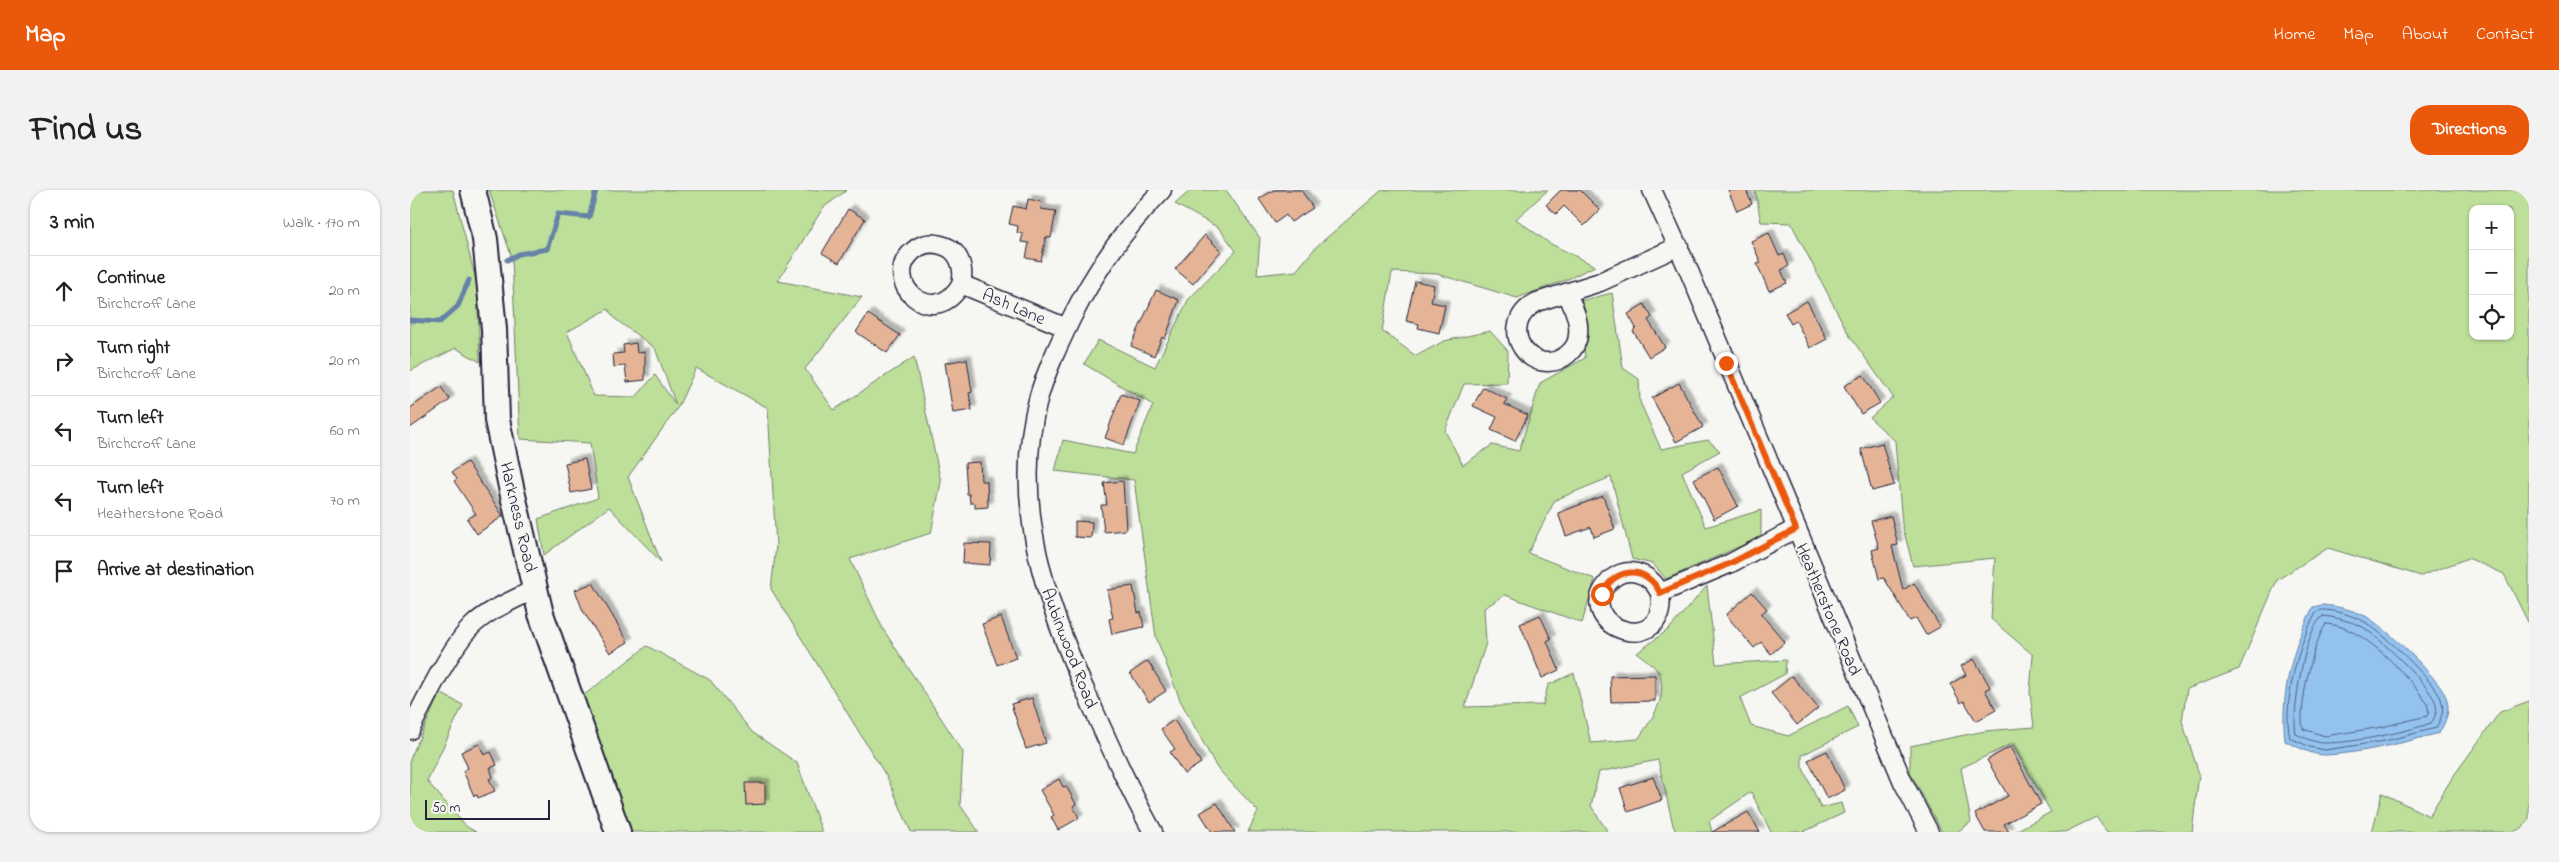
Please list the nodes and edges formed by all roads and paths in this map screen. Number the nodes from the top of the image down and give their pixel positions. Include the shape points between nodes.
1 (472, 190) edge
2 (1162, 190) edge
3 (1652, 190) edge
4 (1679, 246) junction
5 (961, 284) dead end
6 (1567, 292) dead end
7 (1067, 328) junction
8 (1796, 529) junction
9 (535, 589) junction
10 (1660, 593) dead end
11 (410, 730) edge
12 (618, 832) edge
13 (1153, 832) edge
14 (1929, 832) edge

1 - 9 main road, Harkness Road via 487,257 494,328 497,420
2 - 7 street, Aubinwood Road via 1135,219 1108,256
3 - 4 street, Heatherstone Road
4 - 6 street via 1636,268
4 - 8 street, Heatherstone Road
5 - 7 street, Ash Lane
7 - 13 street, Aubinwood Road via 1047,373 1033,424 1029,480 1035,546 1048,599 1067,652 1121,772
8 - 10 street via 1731,563
8 - 14 street, Heatherstone Road via 1903,782
9 - 11 street via 472,626 440,674
9 - 12 main road, Harkness Road

